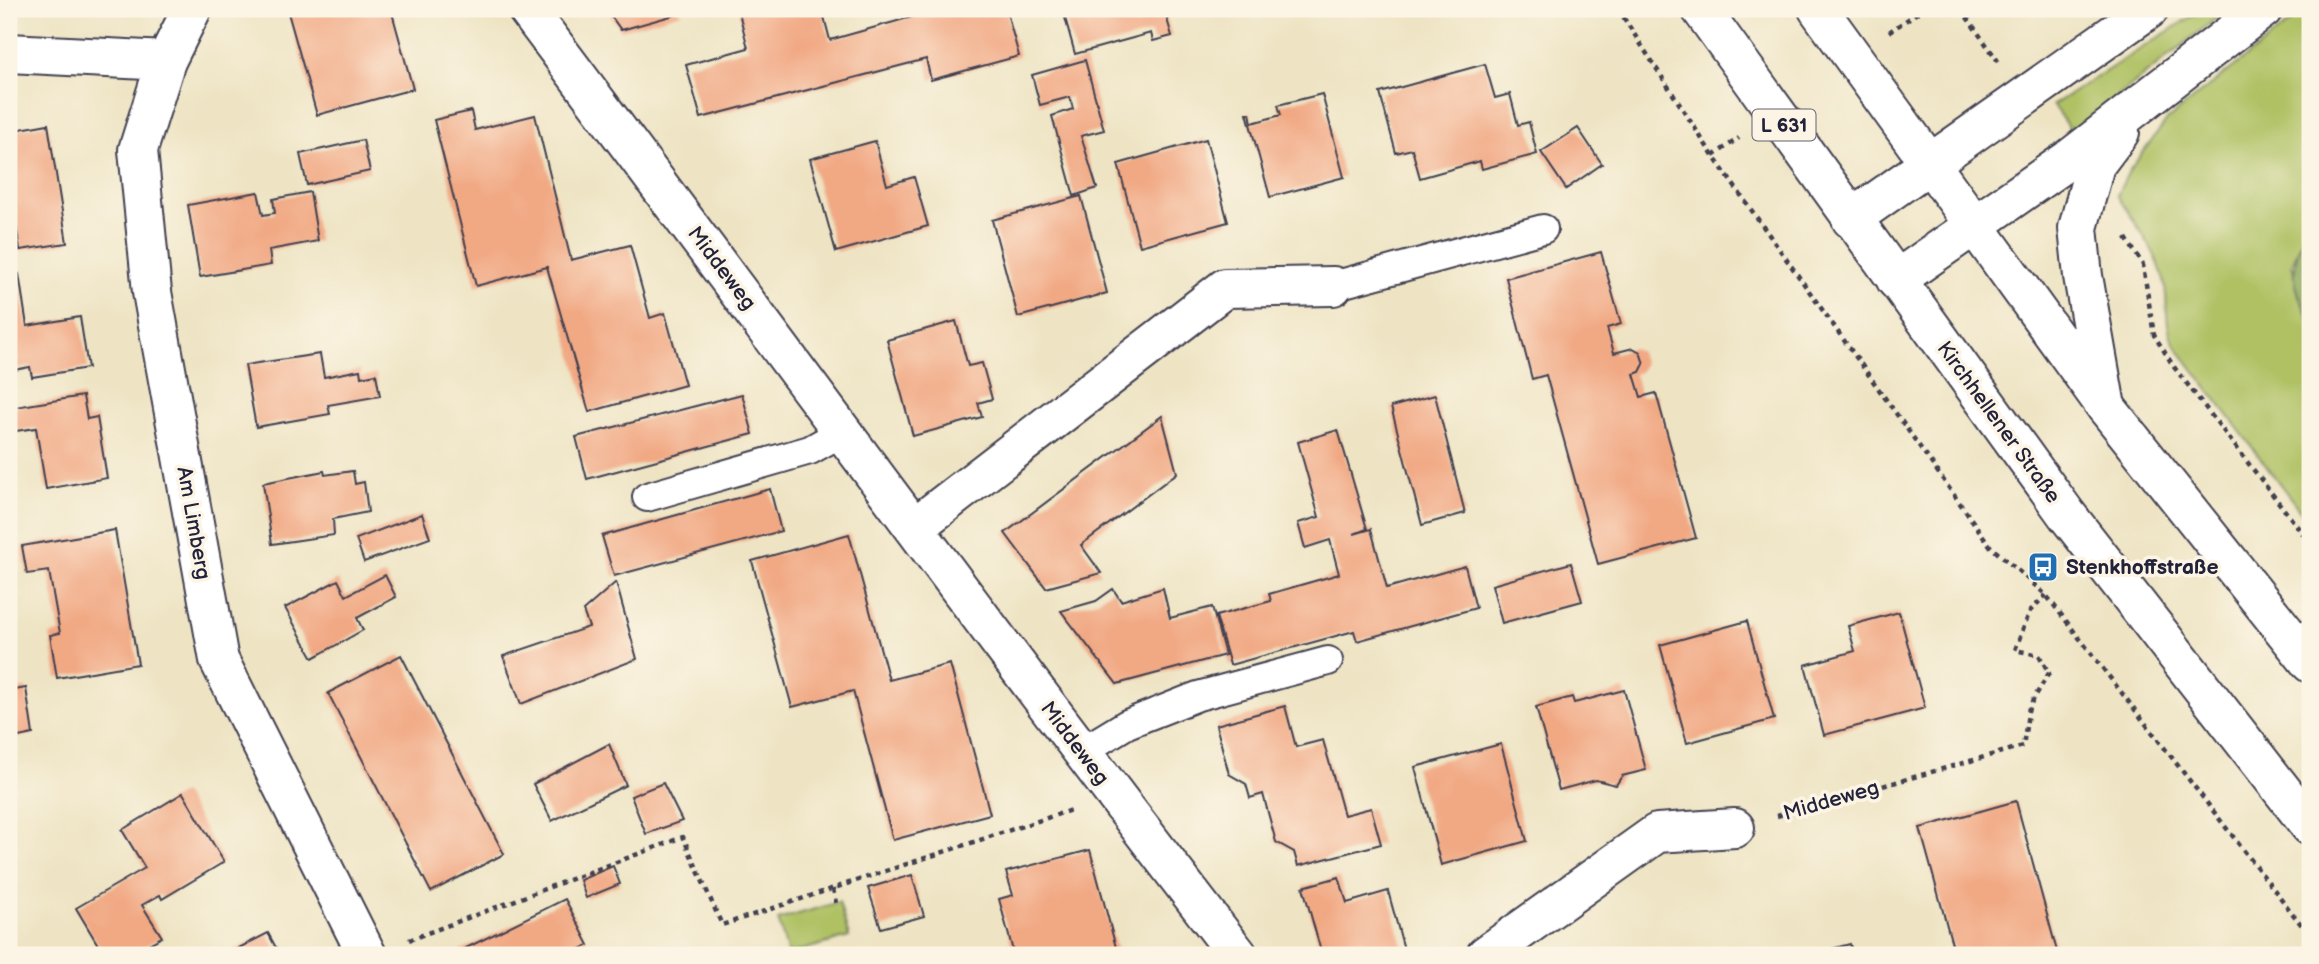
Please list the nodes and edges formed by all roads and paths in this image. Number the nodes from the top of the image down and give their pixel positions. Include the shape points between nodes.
1 (192, 9) edge
2 (527, 9) edge
3 (1618, 9) edge
4 (1701, 9) edge
5 (1818, 9) edge
6 (1961, 9) edge
7 (2149, 9) edge
8 (2263, 9) edge
9 (9, 53) edge
10 (166, 61) junction
11 (2025, 98) junction
12 (2141, 104) junction
13 (1930, 166) junction
14 (2090, 187) junction
15 (1851, 219) junction
16 (1973, 226) junction
17 (1543, 229) dead end
18 (1896, 280) junction
19 (1333, 286) joint
20 (2106, 407) junction
21 (844, 431) junction
22 (648, 497) dead end
23 (916, 527) junction
24 (2310, 543) edge
25 (2046, 595) junction
26 (1328, 661) dead end
27 (2310, 663) edge
28 (1081, 752) junction
29 (1115, 796) junction
30 (2310, 826) edge
31 (1735, 828) joint
32 (833, 889) junction
33 (836, 903) dead end
34 (2310, 936) edge
35 (381, 950) edge
36 (1238, 955) edge
37 (1486, 955) edge

1 - 10 main road, Am Limberg
2 - 21 main road, Middeweg
3 - 25 path via 1713,156 1991,547
4 - 15 main road, Kirchhellener Straße / L 631
5 - 13 main road
6 - 11 path
7 - 11 main road
8 - 12 main road
9 - 10 main road
10 - 35 main road, Am Limberg via 138,150 152,292 219,660
11 - 13 main road
12 - 14 main road via 2095,165
12 - 16 main road
13 - 15 main road
13 - 16 main road
14 - 20 main road via 2078,228
14 - 24 path via 2143,265 2154,335 2174,368
15 - 18 main road, Kirchhellener Straße / L 631
16 - 18 main road
16 - 20 main road
17 - 19 lane
18 - 30 main road, Kirchhellener Straße / L 631 via 2067,516
19 - 23 main road via 1225,288
20 - 27 main road
21 - 22 lane via 810,450
21 - 23 main road, Middeweg
23 - 28 main road, Middeweg
25 - 31 path, Middeweg via 2030,611 2015,650 2039,655 2049,673 2029,707 2023,746
25 - 34 path
26 - 28 lane via 1198,696 1127,724
28 - 29 main road, Middeweg
29 - 32 path
29 - 36 main road, Middeweg
31 - 37 main road via 1657,833
32 - 33 path
32 - 35 path via 722,925 683,836

